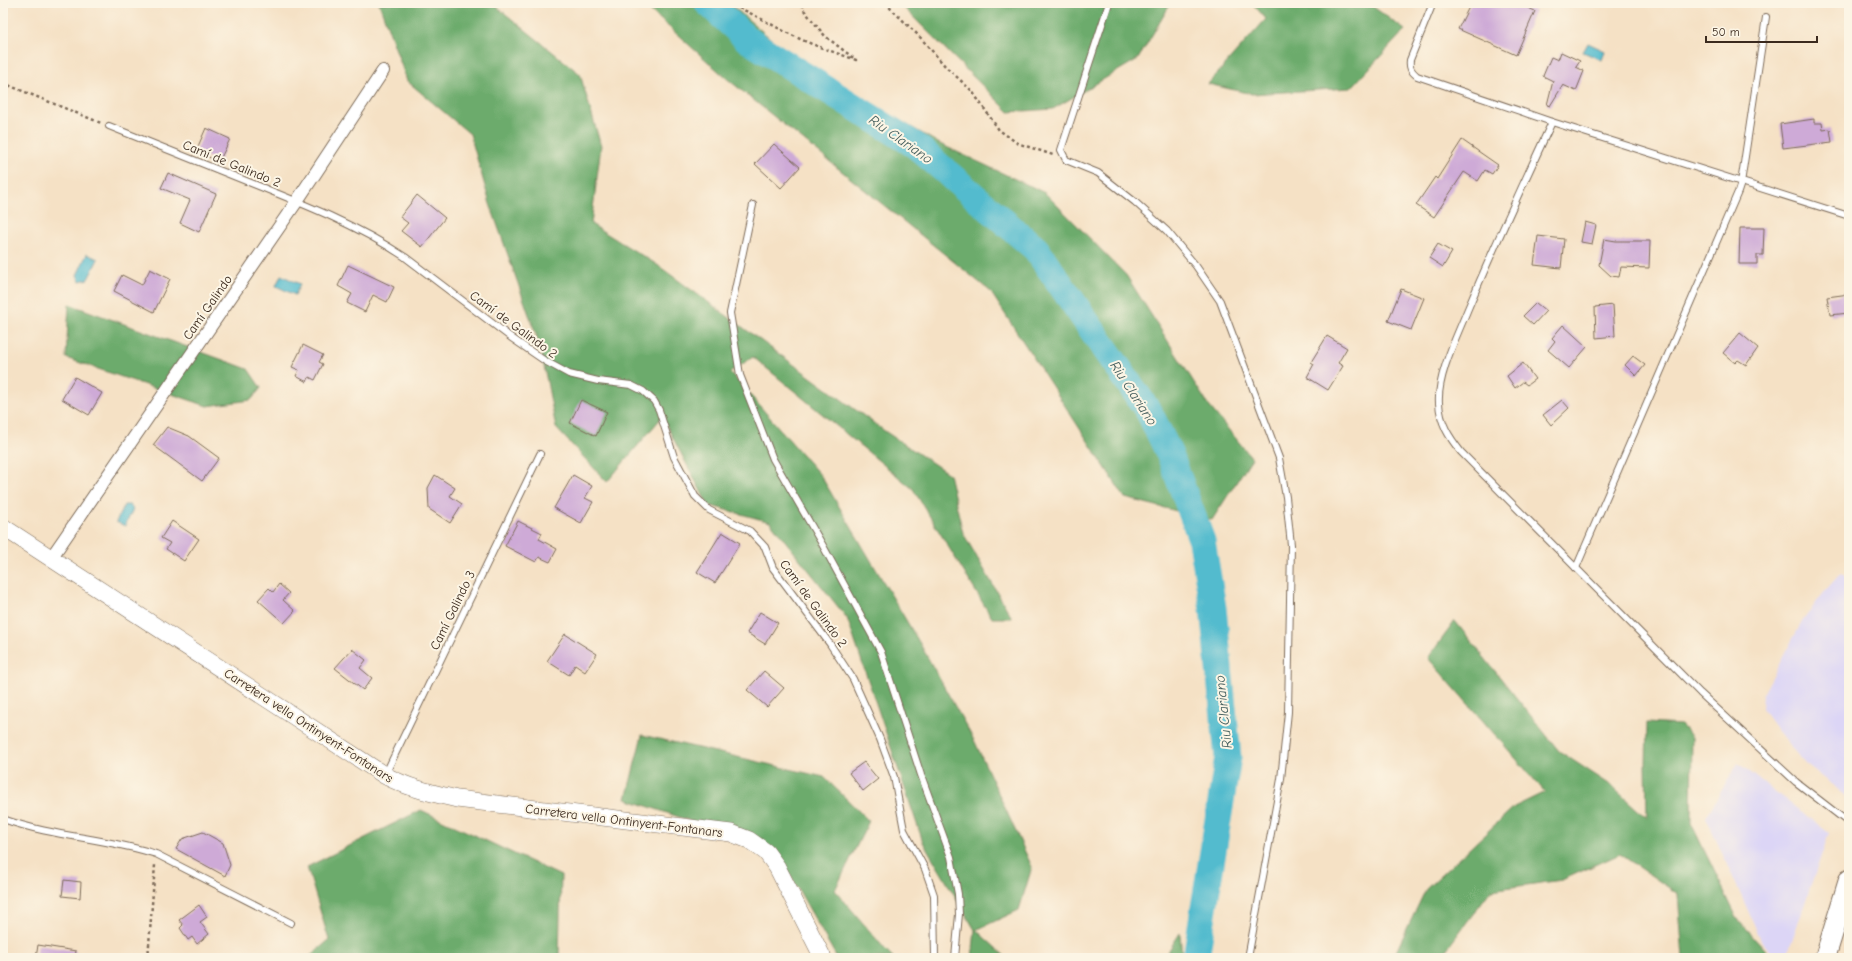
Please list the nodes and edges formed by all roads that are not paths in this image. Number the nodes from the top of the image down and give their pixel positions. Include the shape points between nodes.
1 (1108, 3) edge
2 (1433, 3) edge
3 (1766, 17) dead end
4 (383, 71) dead end
5 (1552, 122) junction
6 (109, 126) road end
7 (1741, 183) junction
8 (297, 201) junction
9 (753, 205) dead end
10 (1849, 216) edge
11 (540, 454) dead end
12 (3, 527) edge
13 (51, 558) junction
14 (1576, 568) junction
15 (384, 775) junction
16 (3, 819) edge
17 (1849, 824) edge
18 (1849, 880) edge
19 (291, 923) dead end
20 (823, 958) edge
21 (935, 958) edge
22 (955, 958) edge
23 (1248, 958) edge
24 (1825, 958) edge

1 - 23 lane via 1061,150 1066,160 1098,173 1166,231 1196,266 1220,302 1279,458 1286,497 1291,545 1288,712 1281,779
2 - 5 lane via 1410,60 1411,72
3 - 7 lane
4 - 8 street, Camí Galindo
5 - 7 lane
5 - 14 lane via 1489,259 1451,351 1439,402 1444,426 1461,452
6 - 8 lane, Camí de Galindo 2
7 - 10 lane
7 - 14 lane
8 - 13 street, Camí Galindo
8 - 21 lane, Camí de Galindo 2 via 388,246 545,361 569,374 631,385 654,401 674,457 695,496 709,510 750,531 765,546 773,568 853,679 894,777 904,830 921,859 934,895
9 - 22 lane via 730,313 740,374 772,459 882,652 951,857 959,914
11 - 15 lane, Camí Galindo 3
12 - 13 street, Carretera vella Ontinyent-Fontanars
13 - 15 street, Carretera vella Ontinyent-Fontanars
14 - 17 lane via 1700,693 1796,782
15 - 20 street, Carretera vella Ontinyent-Fontanars via 415,789 457,799 731,833 749,840 766,852 777,867
16 - 19 lane via 42,831 156,854
18 - 24 main road

